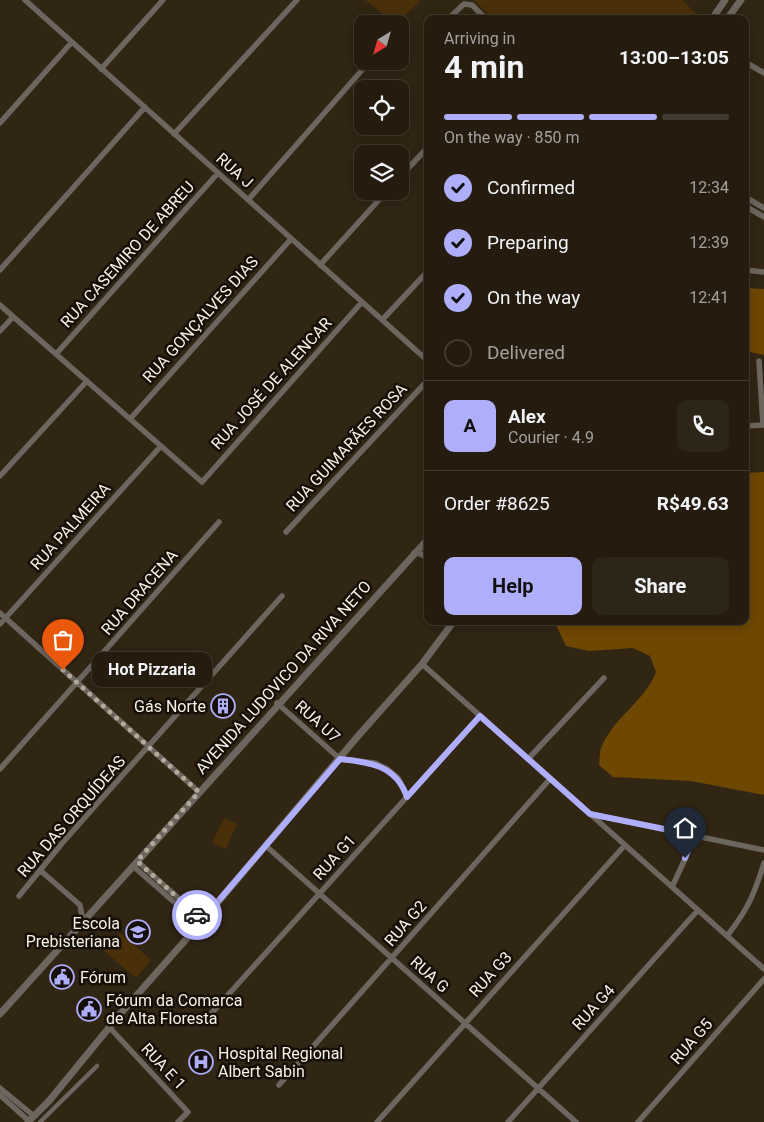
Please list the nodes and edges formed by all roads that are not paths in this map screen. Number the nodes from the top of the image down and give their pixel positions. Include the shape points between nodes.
1 (163, 0) edge
2 (297, 0) edge
3 (725, 0) edge
4 (741, 0) edge
5 (29, 1) edge
6 (452, 15) edge
7 (482, 15) edge
8 (715, 15) edge
9 (730, 15) edge
10 (72, 42) junction
11 (749, 64) edge
12 (101, 69) junction
13 (362, 70) edge
14 (764, 73) edge
15 (145, 107) junction
16 (0, 123) edge
17 (174, 134) junction
18 (424, 152) edge
19 (409, 168) edge
20 (218, 173) junction
21 (749, 199) edge
22 (248, 200) junction
23 (379, 200) edge
24 (749, 208) edge
25 (764, 208) edge
26 (764, 217) edge
27 (291, 238) junction
28 (320, 265) junction
29 (0, 270) edge
30 (749, 270) edge
31 (764, 272) edge
32 (424, 275) edge
33 (362, 302) junction
34 (0, 305) edge
35 (13, 317) junction
36 (382, 320) junction
37 (0, 332) edge
38 (56, 354) junction
39 (424, 357) edge
40 (759, 360) dead end
41 (87, 381) junction
42 (424, 384) edge
43 (130, 419) junction
44 (764, 425) edge
45 (749, 426) edge
46 (161, 446) junction
47 (0, 476) edge
48 (219, 522) dead end
49 (286, 532) dead end
50 (424, 543) edge
51 (414, 553) junction
52 (424, 556) edge
53 (282, 596) dead end
54 (0, 613) edge
55 (5, 618) junction
56 (0, 624) edge
57 (451, 625) edge
58 (422, 664) junction
59 (604, 678) dead end
60 (78, 682) junction
61 (278, 703) junction
62 (480, 716) junction
63 (150, 747) junction
64 (340, 759) junction
65 (528, 759) junction
66 (0, 769) edge
67 (550, 779) junction
68 (199, 792) junction
69 (407, 797) junction
70 (590, 814) junction
71 (694, 835) junction
72 (625, 845) junction
73 (266, 846) junction
74 (764, 850) edge
75 (764, 863) edge
76 (135, 864) junction
77 (42, 870) junction
78 (672, 887) junction
79 (319, 894) junction
80 (19, 896) dead end
81 (698, 910) junction
82 (83, 921) junction
83 (201, 922) junction
84 (727, 936) junction
85 (392, 958) junction
86 (764, 969) edge
87 (764, 979) edge
88 (0, 1014) edge
89 (209, 1016) dead end
90 (465, 1023) junction
91 (110, 1028) junction
92 (97, 1066) dead end
93 (279, 1085) dead end
94 (0, 1088) edge
95 (539, 1089) junction
96 (0, 1095) edge
97 (33, 1120) edge
98 (178, 1122) edge
99 (377, 1122) edge
100 (508, 1122) edge
101 (576, 1122) edge
102 (638, 1122) edge

1 - 12 street
2 - 17 street
3 - 8 street
4 - 9 street
5 - 10 street, RUA J
6 - 7 street via 464,4 472,5
10 - 12 street, RUA J
10 - 16 street
11 - 14 street
12 - 15 street, RUA J
13 - 22 street
15 - 17 street, RUA J
15 - 29 street
17 - 20 street, RUA J
18 - 19 street
20 - 22 street, RUA J
20 - 38 street, RUA CASEMIRO DE ABREU
21 - 25 street
22 - 27 street, RUA J
23 - 28 street
24 - 26 street
27 - 28 street, RUA J
27 - 43 street, RUA GONÇALVES DIAS
28 - 33 street, RUA J
30 - 31 street
32 - 36 street
33 - 36 street, RUA J
33 - 46 street, RUA JOSÉ DE ALENCAR via 202,482
34 - 35 street
35 - 37 street
35 - 38 street
36 - 39 street, RUA J
38 - 41 street
40 - 44 street
41 - 43 street
41 - 47 street
42 - 49 street, RUA GUIMARÃES ROSA
43 - 46 street
44 - 45 street
46 - 55 street, RUA PALMEIRA
48 - 60 street, RUA DRACENA
50 - 51 street, AVENIDA LUDOVICO DA RIVA NETO
51 - 52 street
51 - 61 street, AVENIDA LUDOVICO DA RIVA NETO
53 - 63 street, RUA DAS ORQUÍDEAS
54 - 55 street
55 - 56 street, RUA PALMEIRA
55 - 60 street
57 - 58 street
58 - 62 street
58 - 64 street
59 - 65 street
60 - 63 street
60 - 66 street, RUA DRACENA
61 - 64 street, RUA U7
61 - 68 street, AVENIDA LUDOVICO DA RIVA NETO
62 - 65 street
62 - 69 street, RUA G1
63 - 68 street
63 - 77 street, RUA DAS ORQUÍDEAS via 64,841
64 - 69 street via 375,763 387,769 398,778
64 - 73 street
65 - 67 street
67 - 70 street
67 - 85 street, RUA G2
68 - 76 street, AVENIDA LUDOVICO DA RIVA NETO
69 - 79 street, RUA G1
70 - 71 street
70 - 72 street
71 - 74 street
71 - 78 street
72 - 78 street
72 - 90 street, RUA G3
73 - 79 street, RUA G
73 - 83 street
75 - 84 street via 756,892
76 - 82 street, AVENIDA LUDOVICO DA RIVA NETO
76 - 83 street
77 - 80 street, RUA DAS ORQUÍDEAS
77 - 82 street via 80,904
78 - 81 street
79 - 85 street, RUA G
79 - 89 street, RUA G1
81 - 84 street
81 - 95 street, RUA G4
82 - 88 street, AVENIDA LUDOVICO DA RIVA NETO
83 - 91 street
84 - 86 street
85 - 90 street, RUA G
85 - 93 street, RUA G2
87 - 102 street, RUA G5
90 - 95 street, RUA G
90 - 99 street, RUA G3
91 - 97 street
91 - 98 street, RUA E 1 via 188,1112
92 - 97 street
94 - 97 street
95 - 100 street, RUA G4
95 - 101 street, RUA G
96 - 97 street

